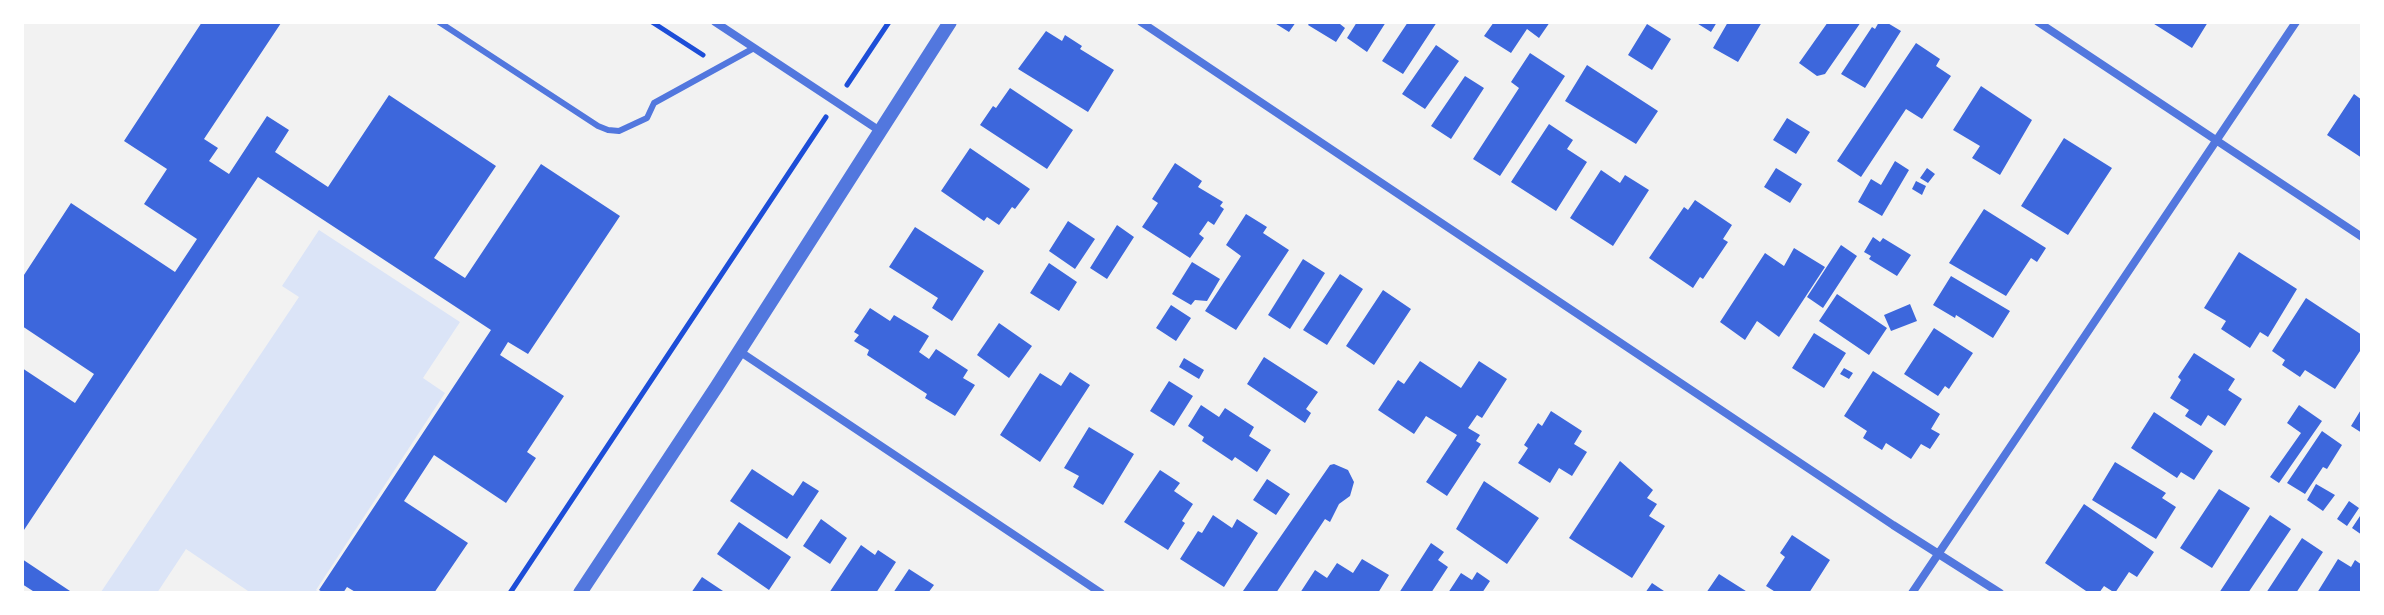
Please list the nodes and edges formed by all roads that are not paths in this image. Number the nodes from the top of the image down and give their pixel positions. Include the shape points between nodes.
1 (439, 22) edge
2 (715, 22) edge
3 (950, 22) edge
4 (1141, 22) edge
5 (2038, 22) edge
6 (2296, 22) edge
7 (754, 48) junction
8 (880, 131) junction
9 (2216, 140) junction
10 (2362, 237) edge
11 (738, 351) junction
12 (1938, 554) junction
13 (580, 593) edge
14 (1101, 593) edge
15 (1912, 593) edge
16 (2000, 593) edge

1 - 7 lane via 608,130 619,131 647,118 654,103
2 - 7 street
3 - 8 street
4 - 12 street
5 - 9 street
6 - 9 street
7 - 8 street
8 - 11 street
9 - 10 street
9 - 12 street
11 - 13 street
11 - 14 street
12 - 15 street
12 - 16 street

